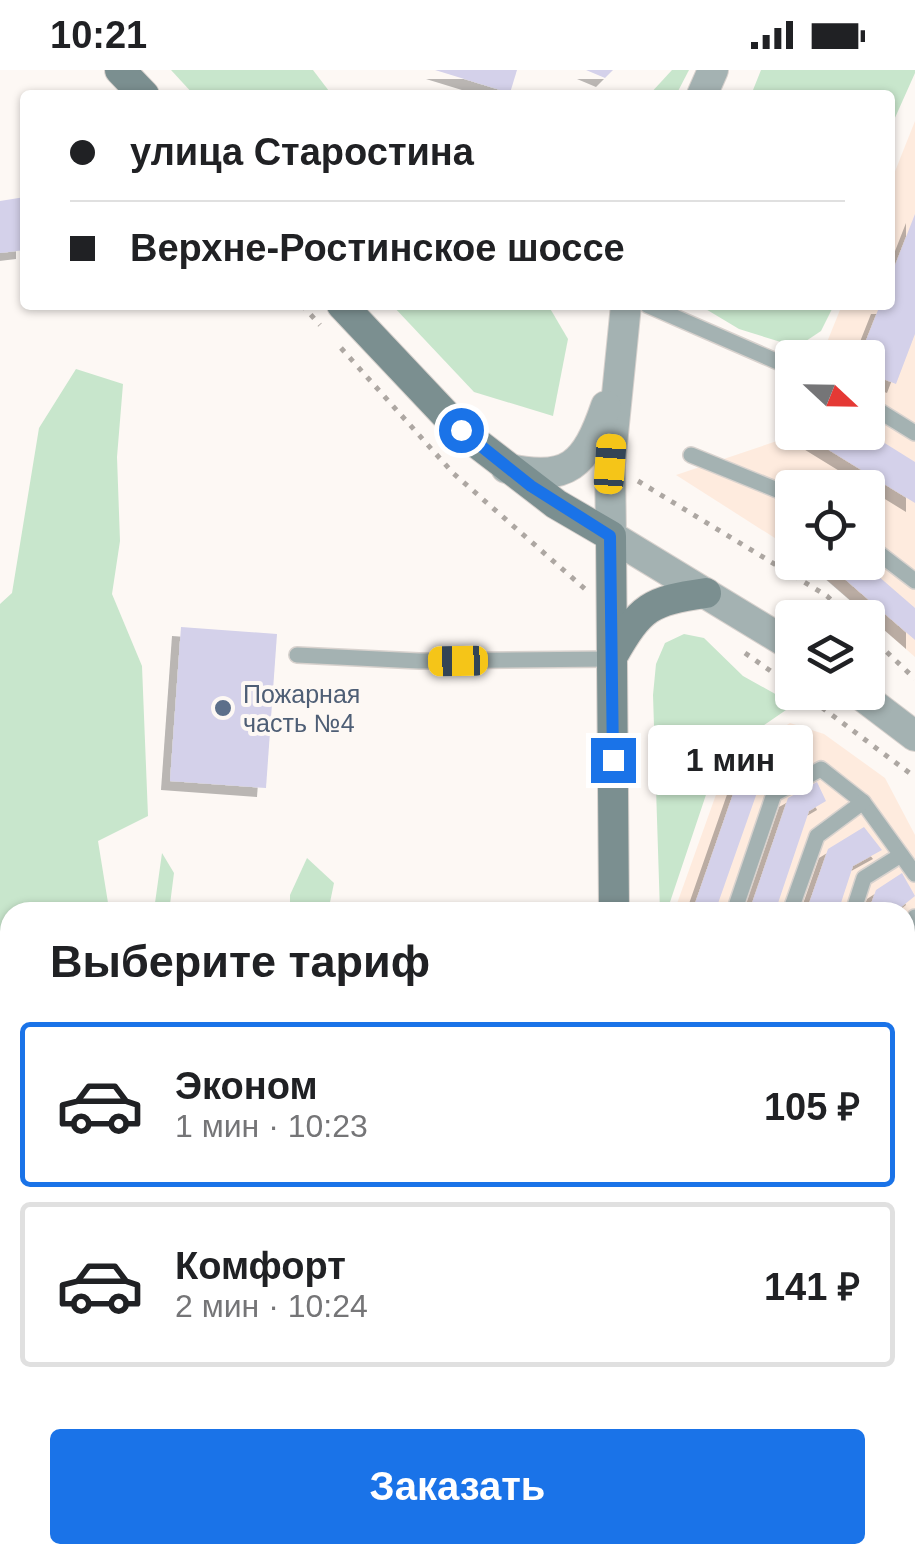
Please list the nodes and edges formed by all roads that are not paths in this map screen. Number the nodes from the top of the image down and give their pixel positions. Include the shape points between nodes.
1 (120, 70) edge
2 (139, 90) edge
3 (347, 310) edge
4 (625, 310) edge
5 (659, 310) edge
6 (775, 361) edge
7 (617, 375) junction
8 (885, 414) edge
9 (915, 433) edge
10 (692, 454) dead end
11 (506, 468) junction
12 (775, 489) edge
13 (610, 536) junction
14 (885, 558) edge
15 (915, 581) edge
16 (706, 592) junction
17 (775, 635) edge
18 (297, 655) dead end
19 (611, 659) junction
20 (881, 710) edge
21 (915, 736) edge
22 (863, 802) junction
23 (901, 854) junction
24 (915, 874) edge
25 (614, 902) edge
26 (737, 902) edge
27 (794, 902) edge
28 (856, 902) edge

1 - 2 main road
3 - 11 main road
4 - 7 street
5 - 6 lane
7 - 11 street via 579,460 544,477
7 - 13 street
8 - 9 lane
10 - 12 lane
11 - 13 main road
13 - 16 street
13 - 19 main road
14 - 15 lane
16 - 17 street
16 - 19 main road via 659,600 631,624
18 - 19 lane
19 - 25 main road
20 - 21 street
22 - 23 lane
22 - 26 lane via 821,769 774,794
22 - 27 lane via 817,836
23 - 24 lane
23 - 28 lane via 864,878

